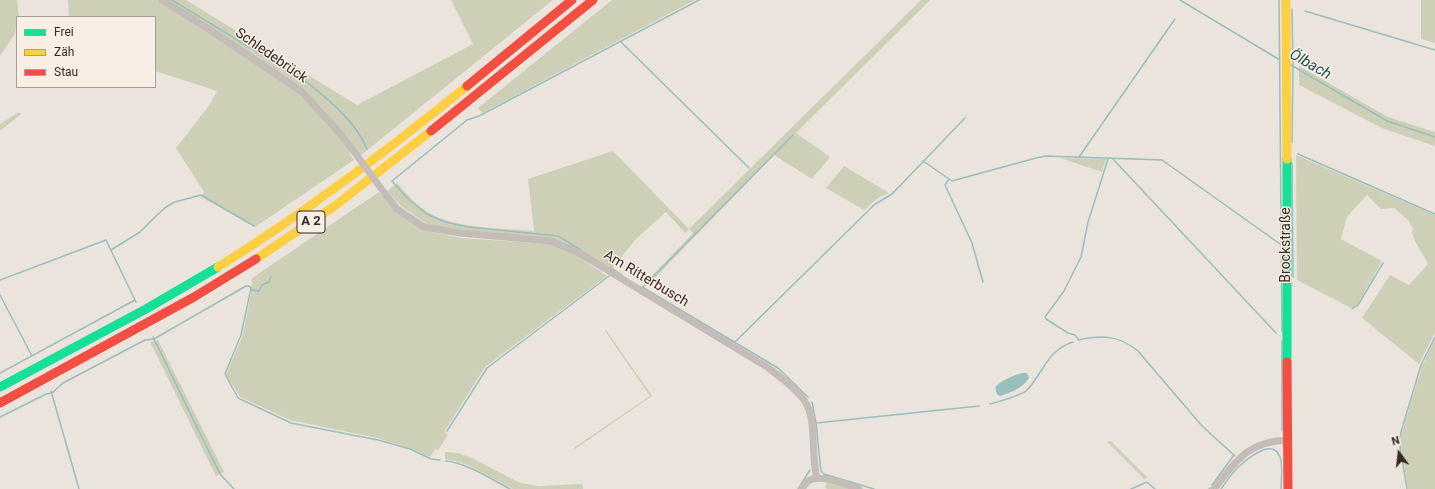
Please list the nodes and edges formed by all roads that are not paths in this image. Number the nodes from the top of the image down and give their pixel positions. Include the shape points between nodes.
1 (162, 0) edge
2 (572, 0) edge
3 (593, 0) edge
4 (1286, 0) edge
5 (386, 195) joint
6 (0, 387) edge
7 (0, 403) edge
8 (1287, 440) junction
9 (817, 478) junction
10 (802, 489) edge
11 (859, 489) edge
12 (1214, 489) edge
13 (1288, 489) edge

1 - 5 street, Schledebrück, bridge via 300,91 338,130
2 - 6 main road, A 2 via 403,138 287,223 187,286
3 - 7 main road, A 2 via 411,147 330,209 254,261 194,297
4 - 8 main road, Brockstraße
5 - 9 street, Am Ritterbusch via 397,209 424,226 460,233 551,241 581,254 767,367 782,378 806,403
8 - 12 street via 1258,445 1244,454
8 - 13 main road, Brockstraße
9 - 10 street via 806,482
9 - 11 street

